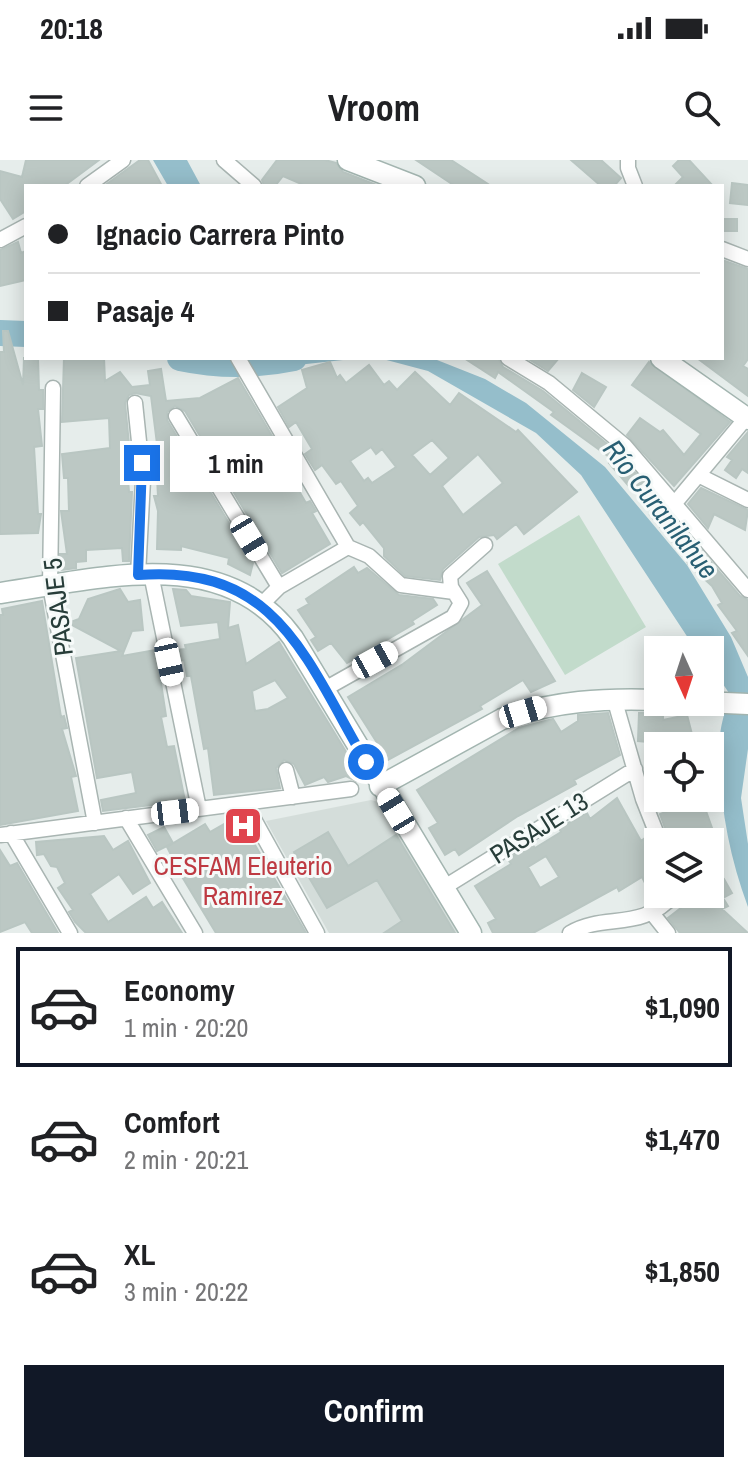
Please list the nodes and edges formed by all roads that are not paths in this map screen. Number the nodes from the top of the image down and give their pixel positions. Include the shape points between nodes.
1 (123, 160) edge
2 (224, 160) edge
3 (348, 160) edge
4 (628, 160) edge
5 (90, 184) edge
6 (252, 184) edge
7 (410, 184) edge
8 (634, 184) edge
9 (23, 234) edge
10 (0, 240) edge
11 (724, 250) edge
12 (748, 259) edge
13 (239, 360) edge
14 (511, 360) edge
15 (664, 360) edge
16 (53, 388) dead end
17 (135, 403) dead end
18 (176, 416) dead end
19 (747, 418) edge
20 (700, 476) junction
21 (748, 500) edge
22 (675, 503) junction
23 (485, 545) dead end
24 (348, 547) junction
25 (145, 574) junction
26 (50, 586) junction
27 (279, 587) junction
28 (748, 590) edge
29 (454, 592) junction
30 (0, 593) edge
31 (262, 604) junction
32 (323, 690) junction
33 (614, 698) junction
34 (644, 699) edge
35 (724, 703) edge
36 (748, 704) edge
37 (635, 769) junction
38 (286, 770) dead end
39 (380, 786) junction
40 (351, 789) dead end
41 (293, 797) junction
42 (245, 803) junction
43 (199, 809) junction
44 (126, 818) junction
45 (95, 823) junction
46 (655, 828) edge
47 (6, 834) edge
48 (443, 888) junction
49 (658, 908) edge
50 (652, 913) junction
51 (70, 933) edge
52 (195, 933) edge
53 (317, 933) edge
54 (471, 933) edge
55 (570, 933) edge
56 (668, 933) edge

1 - 5 street
2 - 6 street
3 - 7 street
4 - 8 street
9 - 10 street
11 - 12 street
13 - 24 street
14 - 22 street via 608,431
15 - 19 street
16 - 26 street, PASAJE 5
17 - 25 street
18 - 27 street
19 - 20 street
20 - 21 street
20 - 22 street
22 - 28 street
23 - 29 street via 450,576
24 - 27 street
24 - 29 street via 369,556 401,585
25 - 26 street
25 - 31 street via 215,580
25 - 43 street
26 - 30 street
26 - 45 street, PASAJE 5
27 - 31 street
29 - 32 street via 461,603 453,617
31 - 32 street via 283,624
32 - 39 street
33 - 34 street
33 - 37 street
33 - 39 street via 551,704 502,719
35 - 36 street
37 - 46 street
37 - 48 street, PASAJE 13
38 - 41 street
39 - 48 street
40 - 41 street
41 - 42 street
42 - 43 street
42 - 53 street
43 - 44 street
44 - 45 street
44 - 52 street
45 - 47 street
47 - 51 street
48 - 54 street
49 - 50 street
50 - 55 street via 632,923 588,925
50 - 56 street

